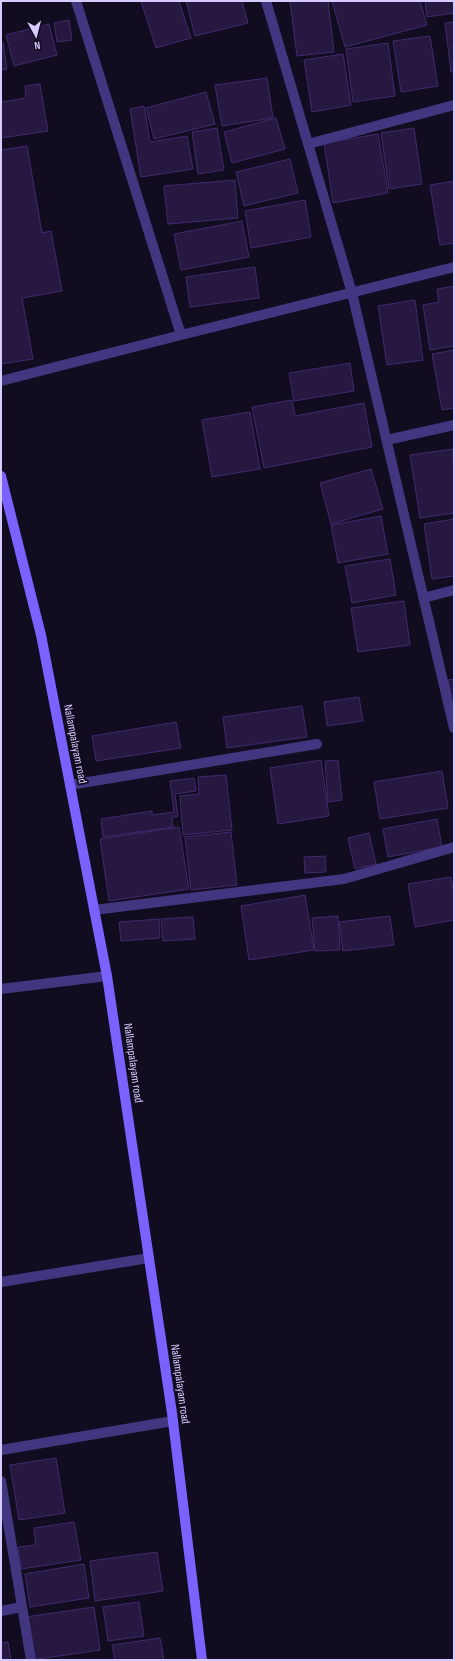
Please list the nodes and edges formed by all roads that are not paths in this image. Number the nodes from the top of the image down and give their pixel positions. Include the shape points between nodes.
1 (76, 1) edge
2 (266, 1) edge
3 (454, 105) edge
4 (308, 144) junction
5 (454, 267) edge
6 (352, 293) junction
7 (181, 336) junction
8 (1, 381) edge
9 (454, 425) edge
10 (386, 440) junction
11 (1, 476) edge
12 (454, 590) edge
13 (424, 598) junction
14 (454, 728) edge
15 (317, 744) dead end
16 (70, 785) junction
17 (454, 847) edge
18 (94, 910) junction
19 (107, 976) junction
20 (1, 989) edge
21 (148, 1258) junction
22 (1, 1282) edge
23 (173, 1422) junction
24 (1, 1450) edge
25 (1, 1481) edge
26 (22, 1607) junction
27 (1, 1611) edge
28 (31, 1660) edge
29 (202, 1660) edge

1 - 7 street
2 - 4 street
3 - 4 street
4 - 6 street
5 - 6 street
6 - 7 street
6 - 10 street
7 - 8 street
9 - 10 street
10 - 13 street
11 - 16 street, Nallampalayam road via 41,635
12 - 13 street
13 - 14 street
15 - 16 street
16 - 18 street, Nallampalayam road
17 - 18 street via 344,879
18 - 19 street, Nallampalayam road
19 - 20 street
19 - 21 street, Nallampalayam road
21 - 22 street
21 - 23 street, Nallampalayam road
23 - 24 street
23 - 29 street, Nallampalayam road
25 - 26 street
26 - 27 street
26 - 28 street

